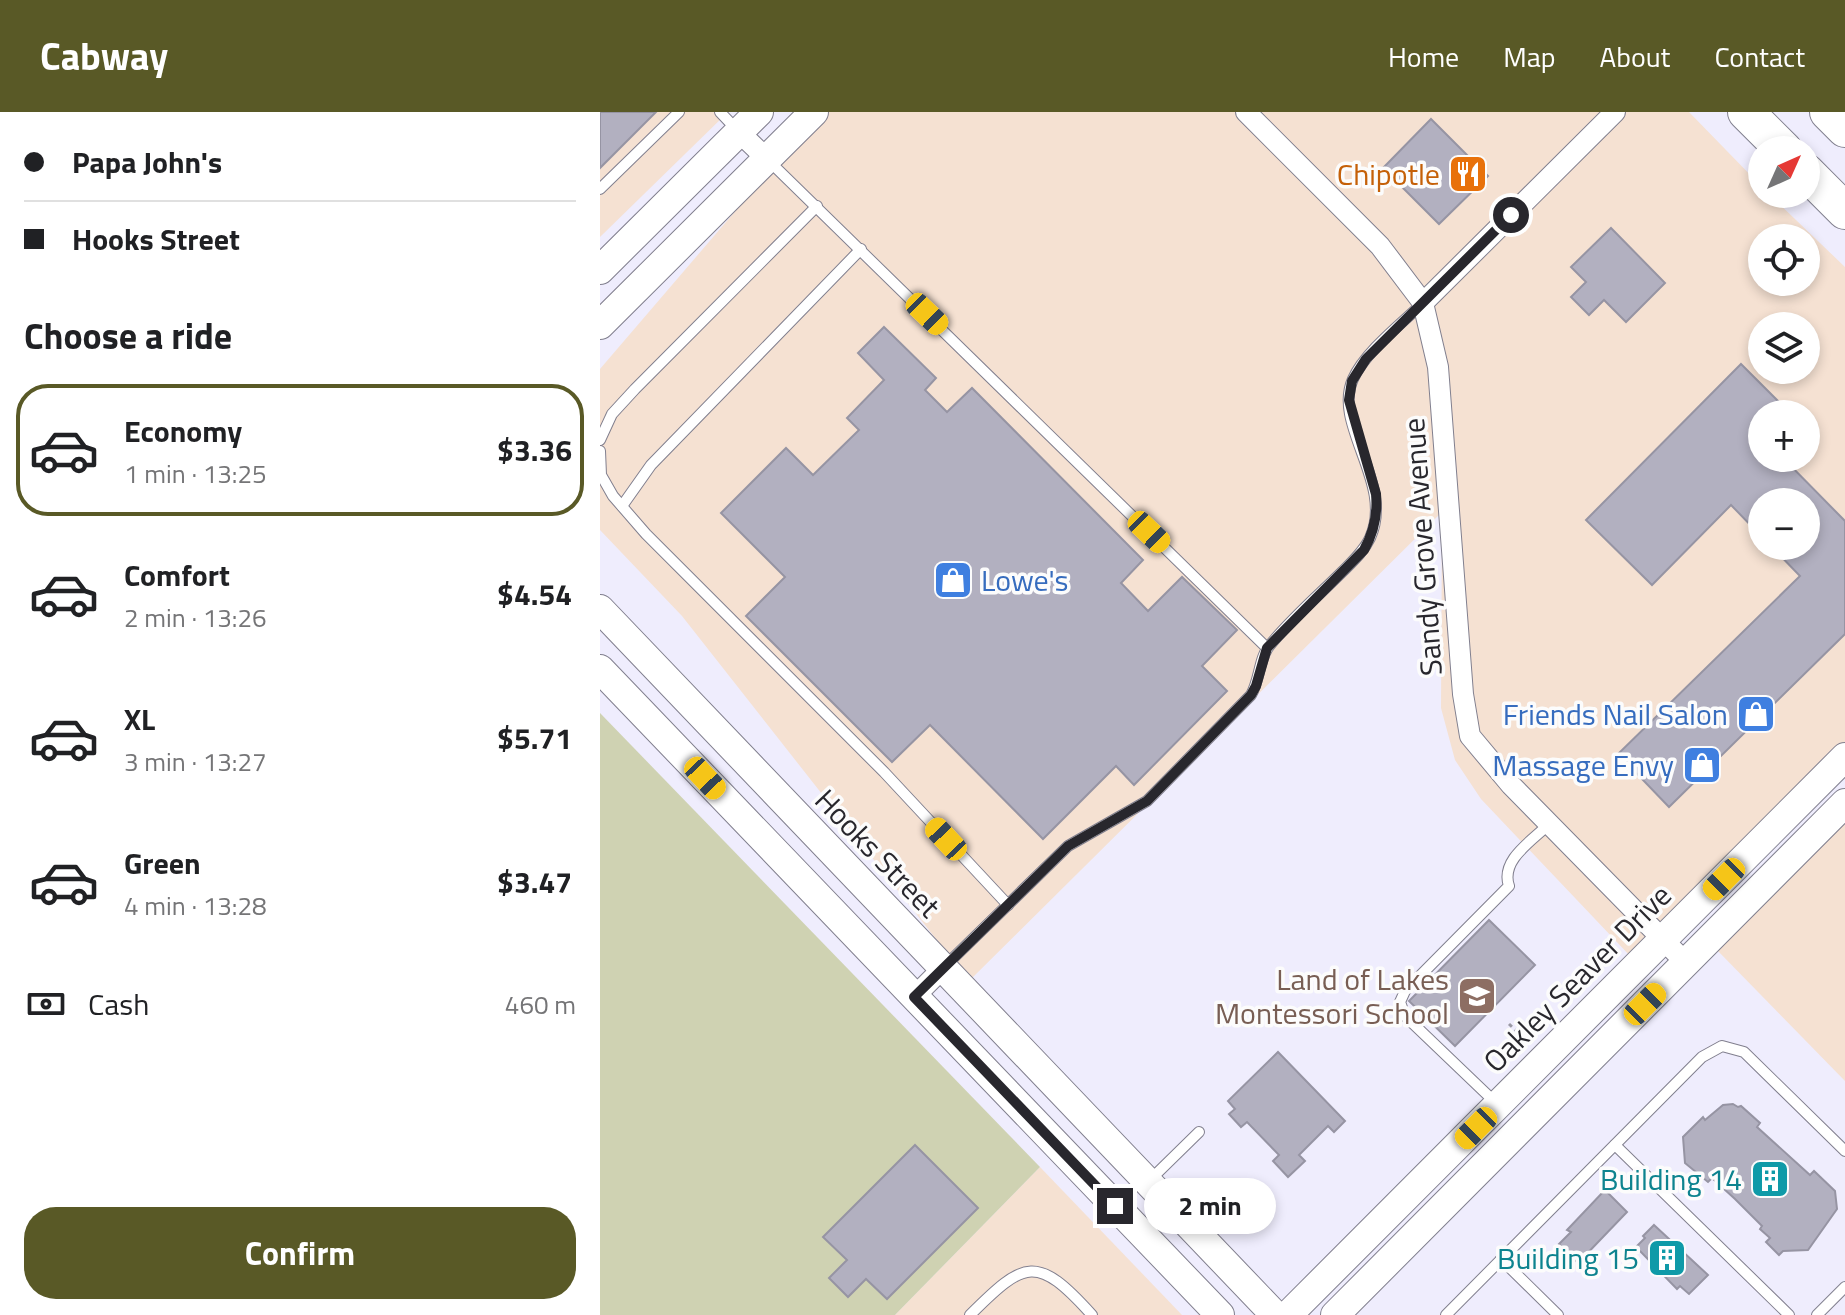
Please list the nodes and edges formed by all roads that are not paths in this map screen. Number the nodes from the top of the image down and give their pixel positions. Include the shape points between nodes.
1 (679, 112) edge
2 (814, 112) edge
3 (1246, 112) edge
4 (1615, 112) edge
5 (1746, 112) edge
6 (1828, 112) edge
7 (739, 119) edge
8 (1845, 129) edge
9 (1770, 136) edge
10 (767, 159) junction
11 (1820, 186) edge
12 (600, 189) edge
13 (817, 206) junction
14 (1845, 211) edge
15 (861, 249) junction
16 (600, 270) edge
17 (1423, 303) junction
18 (600, 325) edge
19 (600, 440) edge
20 (600, 451) edge
21 (622, 506) junction
22 (600, 609) edge
23 (1267, 648) junction
24 (600, 669) edge
25 (1845, 757) edge
26 (1845, 803) edge
27 (1549, 824) junction
28 (1008, 905) junction
29 (1663, 940) junction
30 (1686, 963) junction
31 (942, 969) junction
32 (914, 997) junction
33 (1498, 1105) junction
34 (1521, 1128) junction
35 (1199, 1132) dead end
36 (1615, 1145) junction
37 (1845, 1151) edge
38 (1147, 1182) junction
39 (1501, 1259) junction
40 (1845, 1287) edge
41 (970, 1315) edge
42 (1092, 1315) edge
43 (1220, 1315) edge
44 (1275, 1315) edge
45 (1288, 1315) edge
46 (1335, 1315) edge
47 (1446, 1315) edge
48 (1558, 1315) edge
49 (1789, 1315) edge
50 (1817, 1315) edge

1 - 12 lane
2 - 10 street
3 - 17 street, Sandy Grove Avenue via 1380,246
4 - 17 street
5 - 9 highway
6 - 8 highway
7 - 10 street
7 - 16 street
10 - 13 lane
10 - 18 street
11 - 14 highway
13 - 15 lane
13 - 19 lane via 635,389 612,414
15 - 21 lane via 651,465
15 - 23 lane
17 - 23 lane via 1366,359 1349,391 1349,409 1376,494 1371,537
17 - 27 street, Sandy Grove Avenue via 1438,367 1470,736
20 - 21 lane via 601,475
21 - 28 lane
22 - 31 street, Hooks Street
23 - 28 lane via 1251,695 1147,801 1068,846
24 - 32 street
25 - 29 street, Oakley Seaver Drive
26 - 30 street
27 - 29 street, Sandy Grove Avenue
27 - 33 lane via 1509,863 1509,886 1401,996 1405,1016
28 - 31 lane
29 - 30 street, Sandy Grove Avenue
29 - 33 street, Oakley Seaver Drive
30 - 34 street
31 - 32 street
31 - 38 street, Hooks Street
32 - 43 street
33 - 34 street
33 - 45 street, Oakley Seaver Drive
34 - 46 street
35 - 38 lane
36 - 37 lane via 1702,1057 1722,1046 1744,1052
36 - 39 lane
36 - 49 lane
38 - 44 street, Hooks Street
39 - 47 lane
39 - 48 lane
40 - 50 lane
41 - 42 lane via 1001,1284 1026,1271 1063,1284

